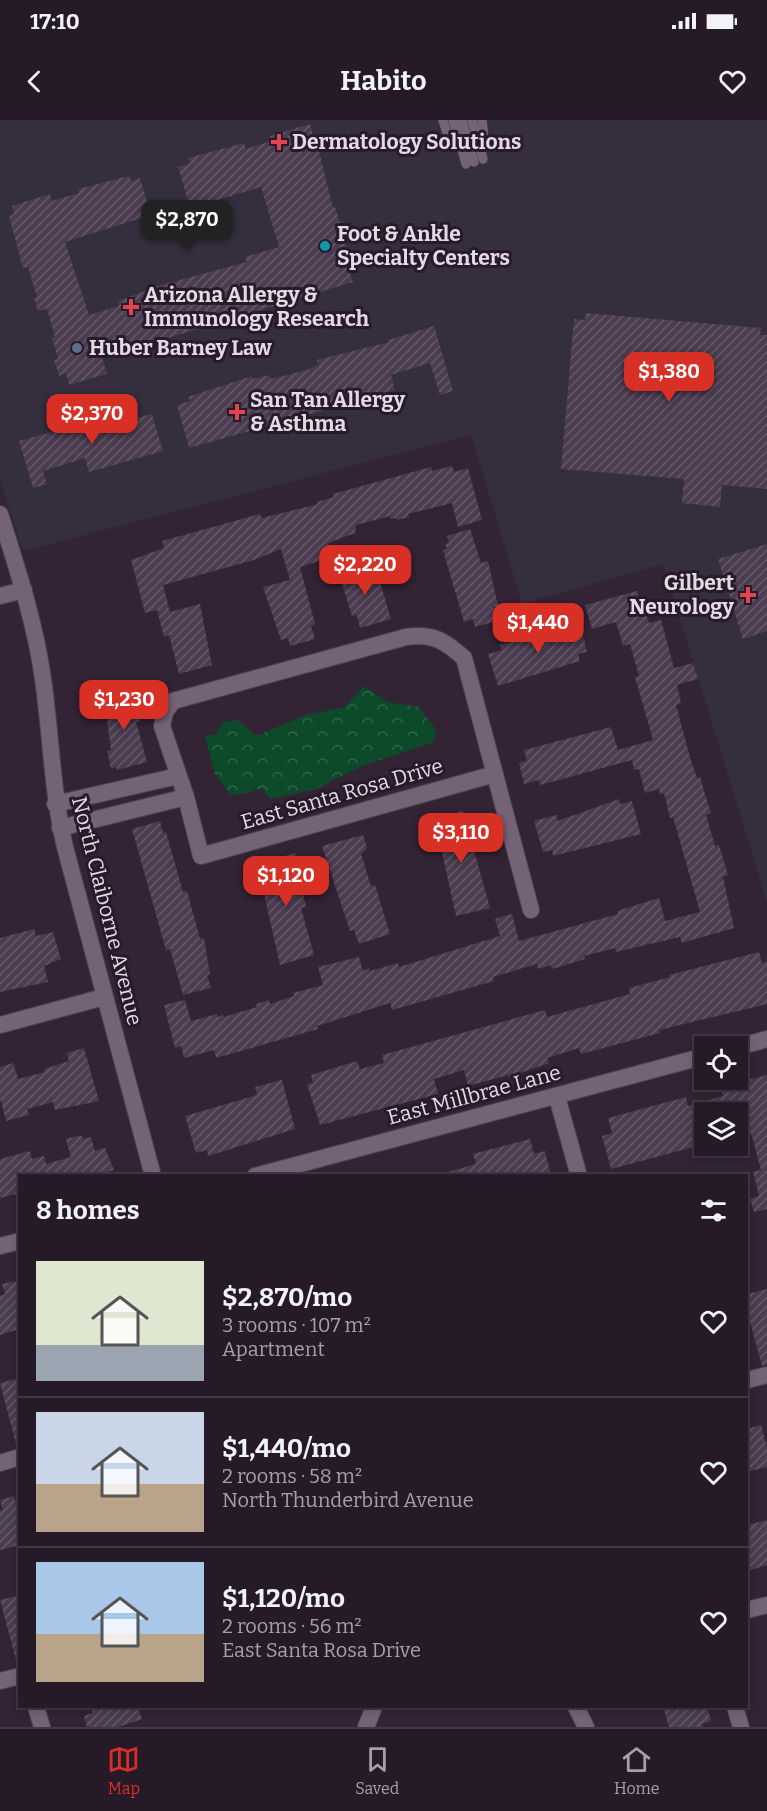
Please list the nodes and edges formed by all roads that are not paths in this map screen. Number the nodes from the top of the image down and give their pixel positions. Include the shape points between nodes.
1 (443, 120) edge
2 (453, 120) edge
3 (462, 120) edge
4 (472, 120) edge
5 (483, 120) edge
6 (461, 146) junction
7 (478, 160) junction
8 (0, 514) edge
9 (24, 590) junction
10 (0, 596) edge
11 (495, 774) junction
12 (178, 776) junction
13 (186, 797) junction
14 (55, 804) junction
15 (60, 828) junction
16 (531, 910) dead end
17 (104, 997) junction
18 (0, 1025) edge
19 (767, 1039) edge
20 (748, 1044) edge
21 (694, 1059) edge
22 (556, 1097) junction
23 (295, 1171) edge
24 (152, 1174) edge
25 (271, 1174) edge
26 (578, 1174) edge
27 (18, 1241) edge
28 (0, 1246) edge
29 (767, 1375) edge
30 (748, 1380) edge
31 (18, 1458) edge
32 (0, 1463) edge
33 (767, 1605) edge
34 (748, 1610) edge
35 (18, 1677) edge
36 (0, 1682) edge
37 (36, 1708) edge
38 (374, 1708) edge
39 (576, 1708) edge
40 (735, 1708) edge
41 (42, 1727) edge
42 (366, 1727) edge
43 (586, 1727) edge
44 (741, 1727) edge

1 - 6 lane via 447,133
2 - 6 lane
3 - 7 lane
4 - 7 lane
5 - 7 lane via 485,129
6 - 7 lane
8 - 9 street, North Claiborne Avenue
9 - 10 street
9 - 14 street, North Claiborne Avenue via 43,679
11 - 12 street via 464,658 444,640 424,634 173,701 162,726
11 - 13 street, East Santa Rosa Drive via 201,856
11 - 16 street
12 - 13 street
12 - 14 street
13 - 15 street
14 - 15 street, North Claiborne Avenue
15 - 17 street, North Claiborne Avenue
17 - 18 street
17 - 24 street, North Claiborne Avenue
19 - 20 street
21 - 22 street, East Millbrae Lane
22 - 23 street, East Millbrae Lane
22 - 26 street
23 - 25 street, East Millbrae Lane
27 - 28 street
29 - 30 street
31 - 32 street
33 - 34 street
35 - 36 street
37 - 41 street
38 - 42 street
39 - 43 street
40 - 44 street

